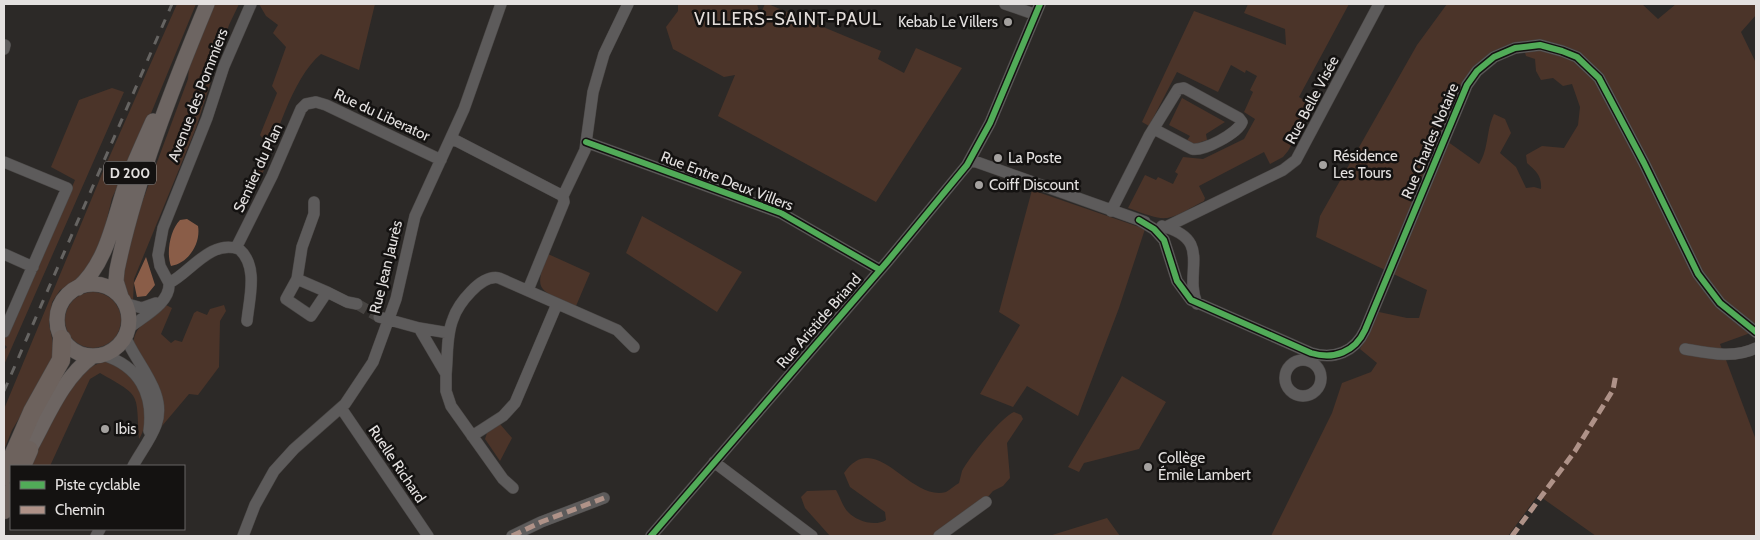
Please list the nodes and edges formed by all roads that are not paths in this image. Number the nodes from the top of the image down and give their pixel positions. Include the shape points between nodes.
1 (207, 4) edge
2 (251, 4) edge
3 (501, 4) edge
4 (628, 4) edge
5 (1005, 4) edge
6 (1040, 4) edge
7 (1379, 4) edge
8 (1034, 14) junction
9 (185, 58) junction
10 (309, 102) joint
11 (1154, 130) junction
12 (451, 138) junction
13 (586, 142) junction
14 (441, 160) junction
15 (971, 160) junction
16 (4, 162) edge
17 (562, 196) junction
18 (314, 202) dead end
19 (1111, 211) junction
20 (1139, 220) junction
21 (1166, 227) junction
22 (236, 248) junction
23 (4, 254) edge
24 (1194, 266) junction
25 (33, 267) junction
26 (880, 270) junction
27 (297, 279) junction
28 (1177, 280) junction
29 (169, 284) junction
30 (78, 288) junction
31 (528, 290) junction
32 (327, 292) junction
33 (165, 295) junction
34 (122, 300) junction
35 (357, 304) tunnel mouth
36 (557, 304) junction
37 (1197, 304) junction
38 (384, 319) junction
39 (247, 321) dead end
40 (419, 328) junction
41 (4, 332) edge
42 (126, 332) junction
43 (1756, 332) edge
44 (449, 333) junction
45 (62, 339) junction
46 (634, 346) dead end
47 (1756, 348) edge
48 (1685, 349) dead end
49 (98, 356) junction
50 (446, 374) junction
51 (341, 408) junction
52 (472, 436) junction
53 (148, 438) junction
54 (26, 458) edge
55 (714, 462) junction
56 (134, 465) edge
57 (4, 476) edge
58 (513, 488) dead end
59 (10, 495) edge
60 (604, 498) dead end
61 (986, 502) dead end
62 (4, 510) edge
63 (243, 536) edge
64 (428, 536) edge
65 (512, 536) edge
66 (651, 536) edge
67 (812, 536) edge
68 (939, 536) edge

1 - 9 main road, D 200
2 - 29 street, Avenue des Pommiers via 163,228 158,255
3 - 12 street, Rue Jean Jaurès via 484,57
4 - 13 street via 598,73
5 - 8 street
6 - 8 street, Rue Aristide Briand
7 - 21 street, Rue Belle Visée via 1296,160 1283,170
8 - 15 street, Rue Aristide Briand via 990,123
9 - 30 main road, D 200 via 136,159 100,260
9 - 34 main road, D 200 via 142,178 120,257 116,281
10 - 14 street, Rue du Liberator via 326,105
10 - 22 street, Sentier du Plan via 301,109
11 - 11 street via 1199,150 1237,130 1242,122 1181,88 1176,91
11 - 19 street
12 - 14 street, Rue Jean Jaurès
12 - 17 street
13 - 17 street
13 - 26 street, Rue Entre Deux Villers via 781,213
14 - 38 street, Rue Jean Jaurès via 415,216 402,279
15 - 19 street, Rue Charles Notaire
15 - 26 street, Rue Aristide Briand
16 - 25 street via 67,188
17 - 31 street via 564,202
18 - 27 street via 314,214 302,247
19 - 20 street, Rue Charles Notaire
20 - 21 street, Rue Charles Notaire
20 - 28 street, Rue Charles Notaire via 1164,240
21 - 24 street, Rue Charles Notaire via 1190,241
22 - 29 street via 221,249 203,256
22 - 39 street via 244,255 250,274
23 - 25 street
24 - 28 street
24 - 37 street, Rue Charles Notaire
25 - 41 street
26 - 55 street, Rue Aristide Briand
27 - 32 street
27 - 32 street via 286,300 311,316
28 - 37 street, Rue Charles Notaire via 1187,297
29 - 33 street
30 - 34 main road via 101,285 110,288
30 - 45 main road via 63,299 58,312 57,326
31 - 36 street
31 - 44 street via 499,278 484,280 458,310
32 - 35 street
33 - 34 street via 147,308 132,307
33 - 42 street via 150,314
34 - 42 main road via 128,316
36 - 46 street via 622,333
36 - 52 street via 515,403 503,416
37 - 43 street, Rue Charles Notaire via 1314,359 1345,352 1362,336 1464,91 1472,78 1494,57 1507,50 1532,45 1570,54 1594,72 1644,163 1695,269 1720,303
38 - 40 street
38 - 51 street, Rue Jean Jaurès via 370,367
40 - 44 street
40 - 50 street
42 - 49 main road via 116,348
42 - 53 street via 156,398 158,419
44 - 50 street
45 - 49 main road via 75,352
45 - 57 highway via 58,368 32,412
47 - 48 street via 1728,354
49 - 53 street via 130,367 144,388 150,411
49 - 54 main road via 81,365 65,385
50 - 52 street via 449,401
51 - 63 street, Rue Jean Jaurès via 274,471 254,505
51 - 64 street, Ruelle Richard
52 - 58 street
53 - 56 street
55 - 66 street, Rue Aristide Briand
55 - 67 street
59 - 62 highway
60 - 65 street
61 - 68 street

